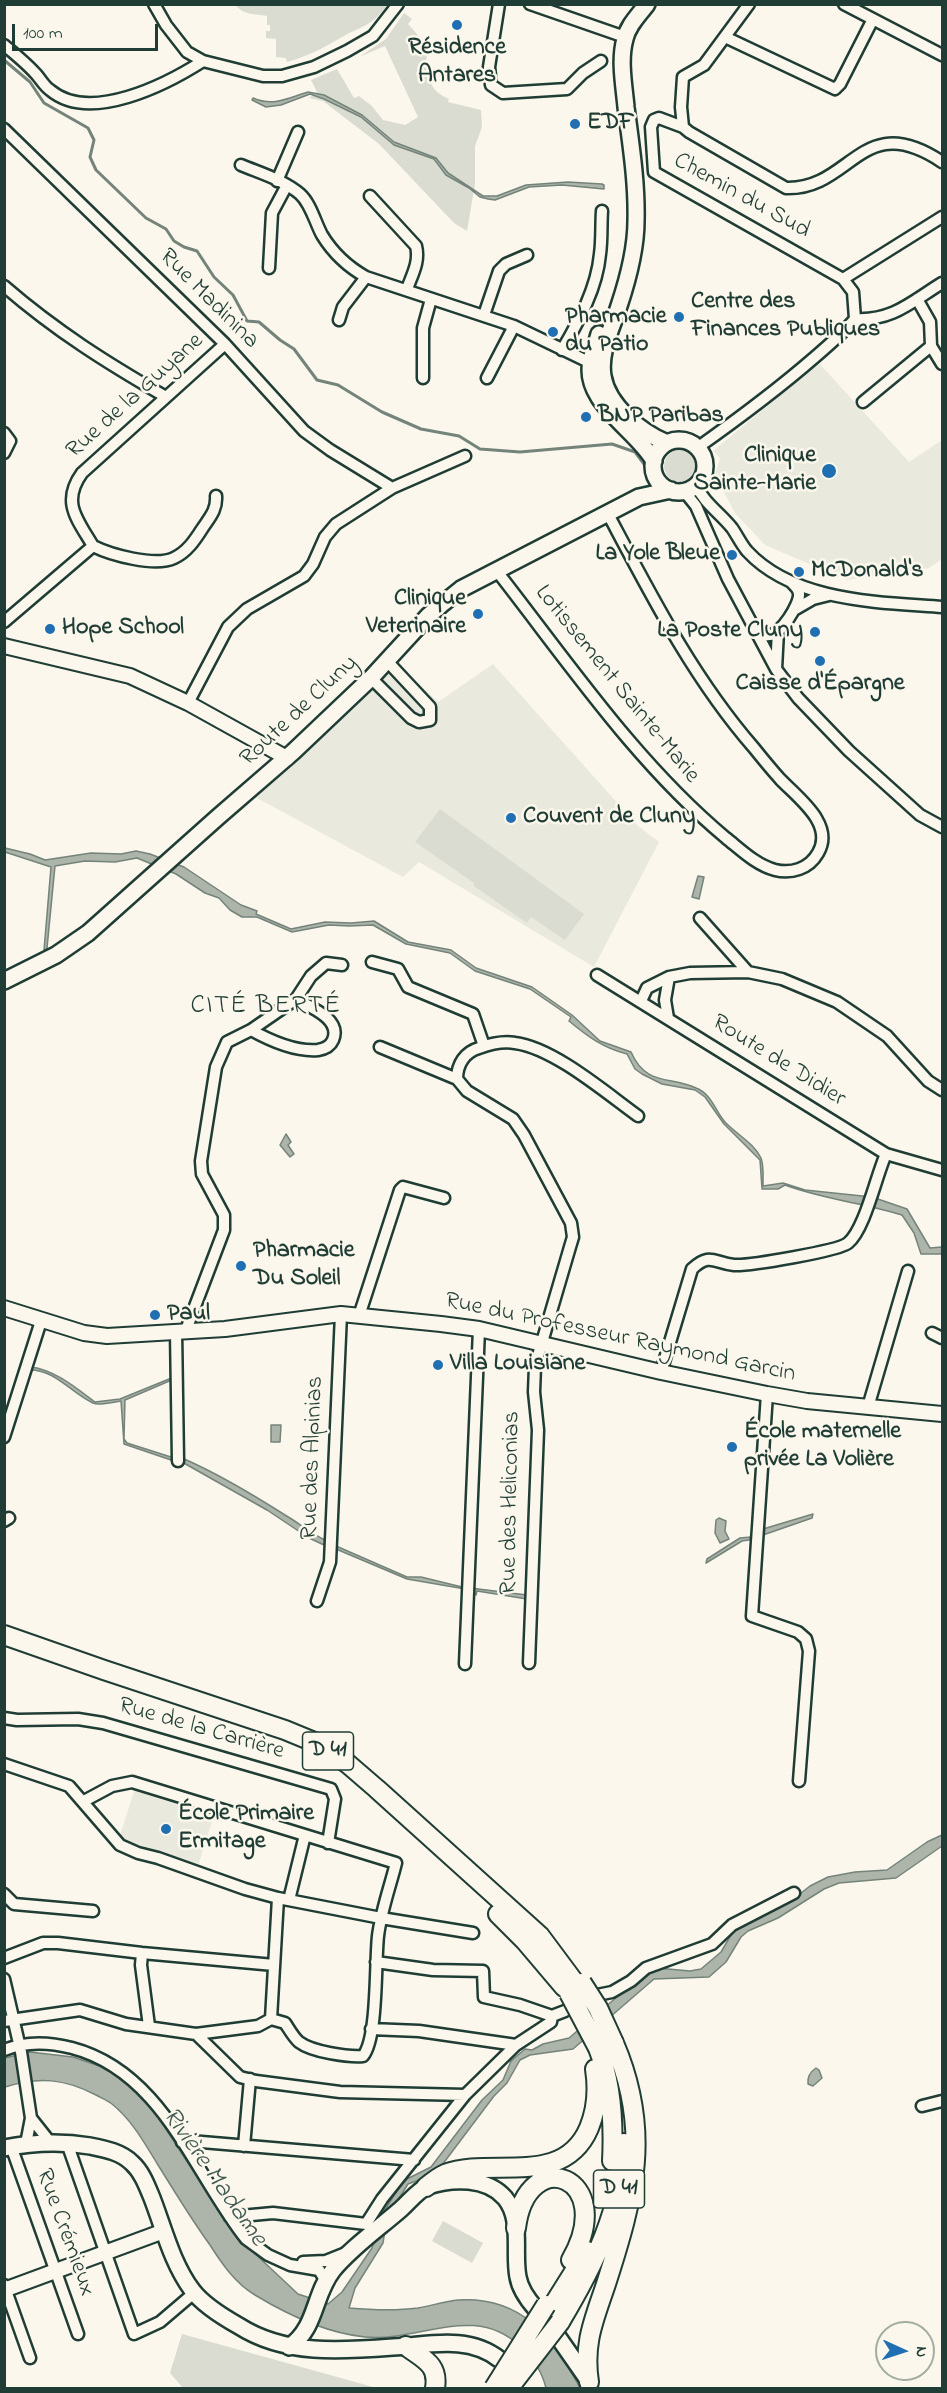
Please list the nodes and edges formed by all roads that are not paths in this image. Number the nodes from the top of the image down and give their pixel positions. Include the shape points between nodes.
1 (154, 4) edge
2 (398, 4) edge
3 (499, 4) edge
4 (530, 4) edge
5 (647, 4) edge
6 (749, 4) edge
7 (844, 4) edge
8 (873, 19) junction
9 (625, 37) junction
10 (725, 37) junction
11 (4, 45) edge
12 (942, 56) edge
13 (203, 61) junction
14 (601, 61) dead end
15 (683, 127) junction
16 (4, 129) edge
17 (298, 132) dead end
18 (942, 162) edge
19 (241, 165) dead end
20 (282, 183) junction
21 (370, 196) dead end
22 (602, 211) dead end
23 (942, 217) edge
24 (526, 255) dead end
25 (269, 268) dead end
26 (366, 277) junction
27 (843, 279) junction
28 (942, 284) edge
29 (4, 286) edge
30 (407, 289) junction
31 (431, 299) junction
32 (917, 299) junction
33 (484, 315) junction
34 (855, 319) junction
35 (339, 320) dead end
36 (514, 326) junction
37 (225, 344) junction
38 (931, 346) junction
39 (562, 350) junction
40 (942, 364) edge
41 (594, 367) junction
42 (423, 378) dead end
43 (487, 378) dead end
44 (166, 397) junction
45 (863, 402) dead end
46 (7, 437) edge
47 (667, 443) junction
48 (698, 447) junction
49 (4, 453) edge
50 (465, 456) dead end
51 (655, 467) junction
52 (392, 488) junction
53 (684, 489) junction
54 (216, 496) dead end
55 (639, 498) junction
56 (608, 514) junction
57 (731, 526) junction
58 (709, 538) junction
59 (93, 546) junction
60 (496, 570) junction
61 (792, 582) junction
62 (829, 595) junction
63 (942, 607) edge
64 (794, 610) junction
65 (4, 621) edge
66 (778, 631) junction
67 (756, 633) junction
68 (4, 646) edge
69 (387, 661) junction
70 (776, 669) junction
71 (371, 678) junction
72 (188, 703) junction
73 (287, 758) junction
74 (942, 827) edge
75 (700, 918) dead end
76 (372, 962) dead end
77 (342, 965) dead end
78 (748, 972) junction
79 (597, 975) dead end
80 (669, 977) junction
81 (4, 981) edge
82 (296, 999) junction
83 (641, 1001) junction
84 (668, 1018) junction
85 (251, 1030) junction
86 (484, 1046) junction
87 (380, 1047) dead end
88 (457, 1079) junction
89 (942, 1089) edge
90 (638, 1116) dead end
91 (886, 1154) junction
92 (942, 1170) edge
93 (444, 1198) dead end
94 (908, 1271) dead end
95 (4, 1308) edge
96 (341, 1314) junction
97 (359, 1316) junction
98 (41, 1321) junction
99 (479, 1329) junction
100 (181, 1331) junction
101 (932, 1333) dead end
102 (942, 1338) edge
103 (540, 1344) junction
104 (661, 1372) junction
105 (767, 1394) junction
106 (868, 1407) junction
107 (942, 1414) edge
108 (4, 1437) edge
109 (178, 1461) dead end
110 (317, 1601) dead end
111 (4, 1635) edge
112 (4, 1648) edge
113 (529, 1663) dead end
114 (465, 1664) dead end
115 (4, 1718) edge
116 (5, 1767) edge
117 (799, 1781) dead end
118 (84, 1801) junction
119 (305, 1835) junction
120 (328, 1843) junction
121 (794, 1893) dead end
122 (4, 1894) edge
123 (284, 1899) junction
124 (93, 1911) dead end
125 (381, 1918) junction
126 (473, 1933) dead end
127 (142, 1953) junction
128 (4, 1958) edge
129 (376, 1962) junction
130 (274, 1965) junction
131 (4, 1979) edge
132 (572, 1994) junction
133 (597, 1995) dead end
134 (552, 2016) junction
135 (271, 2019) junction
136 (9, 2021) edge
137 (149, 2026) junction
138 (371, 2029) junction
139 (196, 2034) junction
140 (516, 2045) junction
141 (602, 2046) junction
142 (20, 2048) junction
143 (4, 2050) edge
144 (249, 2079) junction
145 (465, 2096) junction
146 (942, 2101) edge
147 (922, 2106) dead end
148 (31, 2118) junction
149 (50, 2142) junction
150 (182, 2142) junction
151 (66, 2143) junction
152 (14, 2146) edge
153 (244, 2146) junction
154 (414, 2160) junction
155 (426, 2187) junction
156 (230, 2217) junction
157 (516, 2228) junction
158 (164, 2231) junction
159 (354, 2248) junction
160 (105, 2253) junction
161 (268, 2255) junction
162 (56, 2271) junction
163 (326, 2280) junction
164 (5, 2288) edge
165 (194, 2293) junction
166 (550, 2316) junction
167 (309, 2325) junction
168 (78, 2334) dead end
169 (406, 2346) junction
170 (289, 2347) junction
171 (328, 2350) junction
172 (30, 2358) dead end
173 (499, 2359) dead end
174 (591, 2385) edge
175 (435, 2388) edge
176 (494, 2388) edge
177 (509, 2388) edge
178 (517, 2388) edge

1 - 13 street via 187,52
2 - 13 street via 373,36 315,67 282,76 263,76
3 - 14 street via 489,67 491,85 503,93 567,89
4 - 9 street
5 - 9 main road
6 - 10 street
7 - 8 street
8 - 10 street via 835,89
8 - 12 street
9 - 41 main road via 624,80 636,221 634,247 627,278 601,329
10 - 15 street via 704,65 683,77
11 - 13 street via 50,91 85,103 114,102 169,82
15 - 18 street via 786,188 814,185 870,147 887,143 904,144
15 - 27 street, Chemin du Sud via 659,118 654,120 654,172
16 - 37 street, Rue Madinina
17 - 20 street
19 - 20 street
20 - 25 street via 272,213
20 - 26 street via 301,195 323,236 341,259
21 - 30 street via 416,246 416,266
22 - 39 street via 600,256 592,285
23 - 27 street
24 - 33 street via 499,271
26 - 30 street
26 - 35 street via 343,307
27 - 34 street via 853,292
28 - 32 street
29 - 44 street via 44,320 116,369
30 - 31 street
31 - 33 street
31 - 42 street via 423,328
32 - 34 street via 882,319
32 - 38 street via 930,322
33 - 36 street
34 - 48 street via 783,384
36 - 39 street
36 - 43 street
37 - 44 street, Rue de la Guyane
37 - 52 street, Rue Madinina via 304,431
38 - 40 street
38 - 45 street
39 - 41 street
41 - 47 main road via 616,403 642,429
41 - 51 main road via 595,390 603,404 638,439
44 - 59 street, Rue de la Guyane via 82,472 72,488 70,500 75,516
46 - 49 street
47 - 48 main road via 683,440
47 - 51 main road via 659,450
48 - 53 main road via 705,469
50 - 52 street
51 - 53 main road via 659,482
51 - 55 main road
52 - 72 street via 336,524 304,576 247,609 228,627
53 - 55 main road, Route de Cluny
53 - 57 street via 703,497
53 - 58 street
54 - 59 street via 217,507 191,547 173,560 146,561
55 - 56 main road, Route de Cluny
56 - 60 main road, Route de Cluny
56 - 60 street, Lotissement Sainte-Marie via 672,634 712,694 820,825 821,845 806,867 791,872 773,870 750,857 689,806 619,727
57 - 58 street via 713,524
57 - 61 street via 747,550
58 - 67 street
59 - 65 street
60 - 69 main road, Route de Cluny via 441,605
61 - 62 street
61 - 64 street via 800,596
62 - 63 street
62 - 64 street
64 - 66 street
66 - 67 street via 770,636
66 - 70 street
67 - 70 street
68 - 72 street via 130,676
69 - 71 main road, Route de Cluny
69 - 71 street via 430,707 430,720 419,722 411,718
70 - 74 street via 849,751 920,815
71 - 73 main road, Route de Cluny
72 - 73 street
73 - 81 main road, Route de Cluny via 88,933 56,955
75 - 78 street
76 - 86 street via 398,969 408,987 473,1014
77 - 82 street via 326,963 311,976
78 - 80 street
78 - 89 street via 782,979 837,1002 887,1036 928,1081
79 - 83 street, Route de Didier
80 - 83 street via 647,988
80 - 84 street via 665,1000
82 - 85 street
82 - 85 street via 330,1021 334,1035 327,1047 297,1048
83 - 84 street, Route de Didier
84 - 91 street, Route de Didier
85 - 100 street via 227,1042 216,1067 201,1161 202,1174 224,1215 224,1230
86 - 88 street via 466,1054
86 - 90 street via 516,1042 546,1052
87 - 88 street, Rue des Heliconias
88 - 103 street, Rue des Heliconias via 467,1091 513,1119 572,1223 573,1237
91 - 92 street, Route de Didier
91 - 104 street via 858,1230 848,1243 832,1251 735,1265 711,1259 700,1261 692,1269
93 - 97 street via 403,1187 400,1190
94 - 106 street
95 - 98 street, Rue du Professeur Raymond Garcin
96 - 97 street, Rue du Professeur Raymond Garcin
96 - 100 street, Rue du Professeur Raymond Garcin
96 - 110 street, Rue des Alpinias via 331,1552
97 - 99 street, Rue du Professeur Raymond Garcin
98 - 100 street, Rue du Professeur Raymond Garcin via 107,1336
98 - 108 street
99 - 103 street, Rue du Professeur Raymond Garcin
99 - 114 street
100 - 109 street
101 - 102 street
103 - 104 street, Rue du Professeur Raymond Garcin
103 - 113 street, Rue des Heliconias via 534,1392 538,1430
104 - 105 street, Rue du Professeur Raymond Garcin
105 - 106 street, Rue du Professeur Raymond Garcin
105 - 117 street via 752,1616 798,1632 806,1639 809,1651
106 - 107 street, Rue du Professeur Raymond Garcin
111 - 132 highway, D 41 via 319,1744 377,1789 540,1936
112 - 132 highway, D 41 via 308,1750 350,1779 497,1913
115 - 120 street, Rue de la Carrière via 78,1719 103,1724 331,1789 335,1799
116 - 118 street via 69,1786
118 - 119 street via 112,1786 132,1782
118 - 123 street via 120,1845
119 - 120 street
119 - 123 street
120 - 125 street via 396,1863
121 - 133 street via 732,1925 712,1944 646,1968 612,1992
122 - 124 street via 14,1904
123 - 125 street
123 - 130 street
125 - 126 street
125 - 129 street
127 - 128 street via 58,1942 43,1943
127 - 130 street
127 - 137 street
129 - 134 street via 433,1970 483,1971 484,1997
129 - 138 street
130 - 135 street
131 - 136 street
132 - 134 street
132 - 141 highway, D 41 via 592,2010
134 - 140 street via 551,2022
135 - 138 street via 285,2023 298,2042 355,2057 368,2051
135 - 139 street via 250,2028
136 - 137 street via 80,2010 126,2024
136 - 142 street
137 - 139 street
138 - 140 street via 419,2031
139 - 144 street via 240,2077
140 - 145 street
141 - 155 highway via 596,2072 597,2100 588,2130 577,2147 547,2164 456,2171
141 - 166 highway, D 41 via 619,2082 624,2122 619,2190 598,2254
141 - 174 highway via 624,2069 632,2099 636,2145 629,2208 586,2347
142 - 143 street
142 - 148 street
142 - 150 street via 58,2044 115,2066 148,2093
144 - 145 street via 340,2092
144 - 153 street
145 - 154 street
146 - 147 street
148 - 149 street
148 - 152 street
149 - 151 main road
149 - 152 main road
150 - 153 street
150 - 156 street
151 - 158 main road via 100,2148 132,2163 146,2184
151 - 160 street
152 - 162 street, Rue Crémieux
153 - 154 street
154 - 156 street via 366,2224 273,2213
155 - 157 main road via 459,2181 484,2184 510,2205
155 - 159 main road
156 - 161 street via 246,2239
157 - 166 main road via 518,2279
157 - 166 highway via 520,2204 539,2181 556,2178 580,2192 586,2219 583,2234
158 - 160 street
158 - 165 main road
159 - 161 street via 326,2261
159 - 163 main road
160 - 162 street
160 - 165 street via 134,2334 160,2322
161 - 163 street via 290,2265 319,2270
162 - 164 street
162 - 168 street, Rue Crémieux
163 - 167 main road
164 - 172 street
165 - 170 main road via 245,2330
166 - 174 main road
166 - 176 highway, bridge
166 - 177 highway, D 41, bridge
166 - 178 highway, bridge via 545,2349
167 - 170 main road
167 - 171 main road via 311,2340
169 - 171 main road
169 - 173 main road via 457,2343
169 - 175 highway via 433,2367
170 - 171 main road

